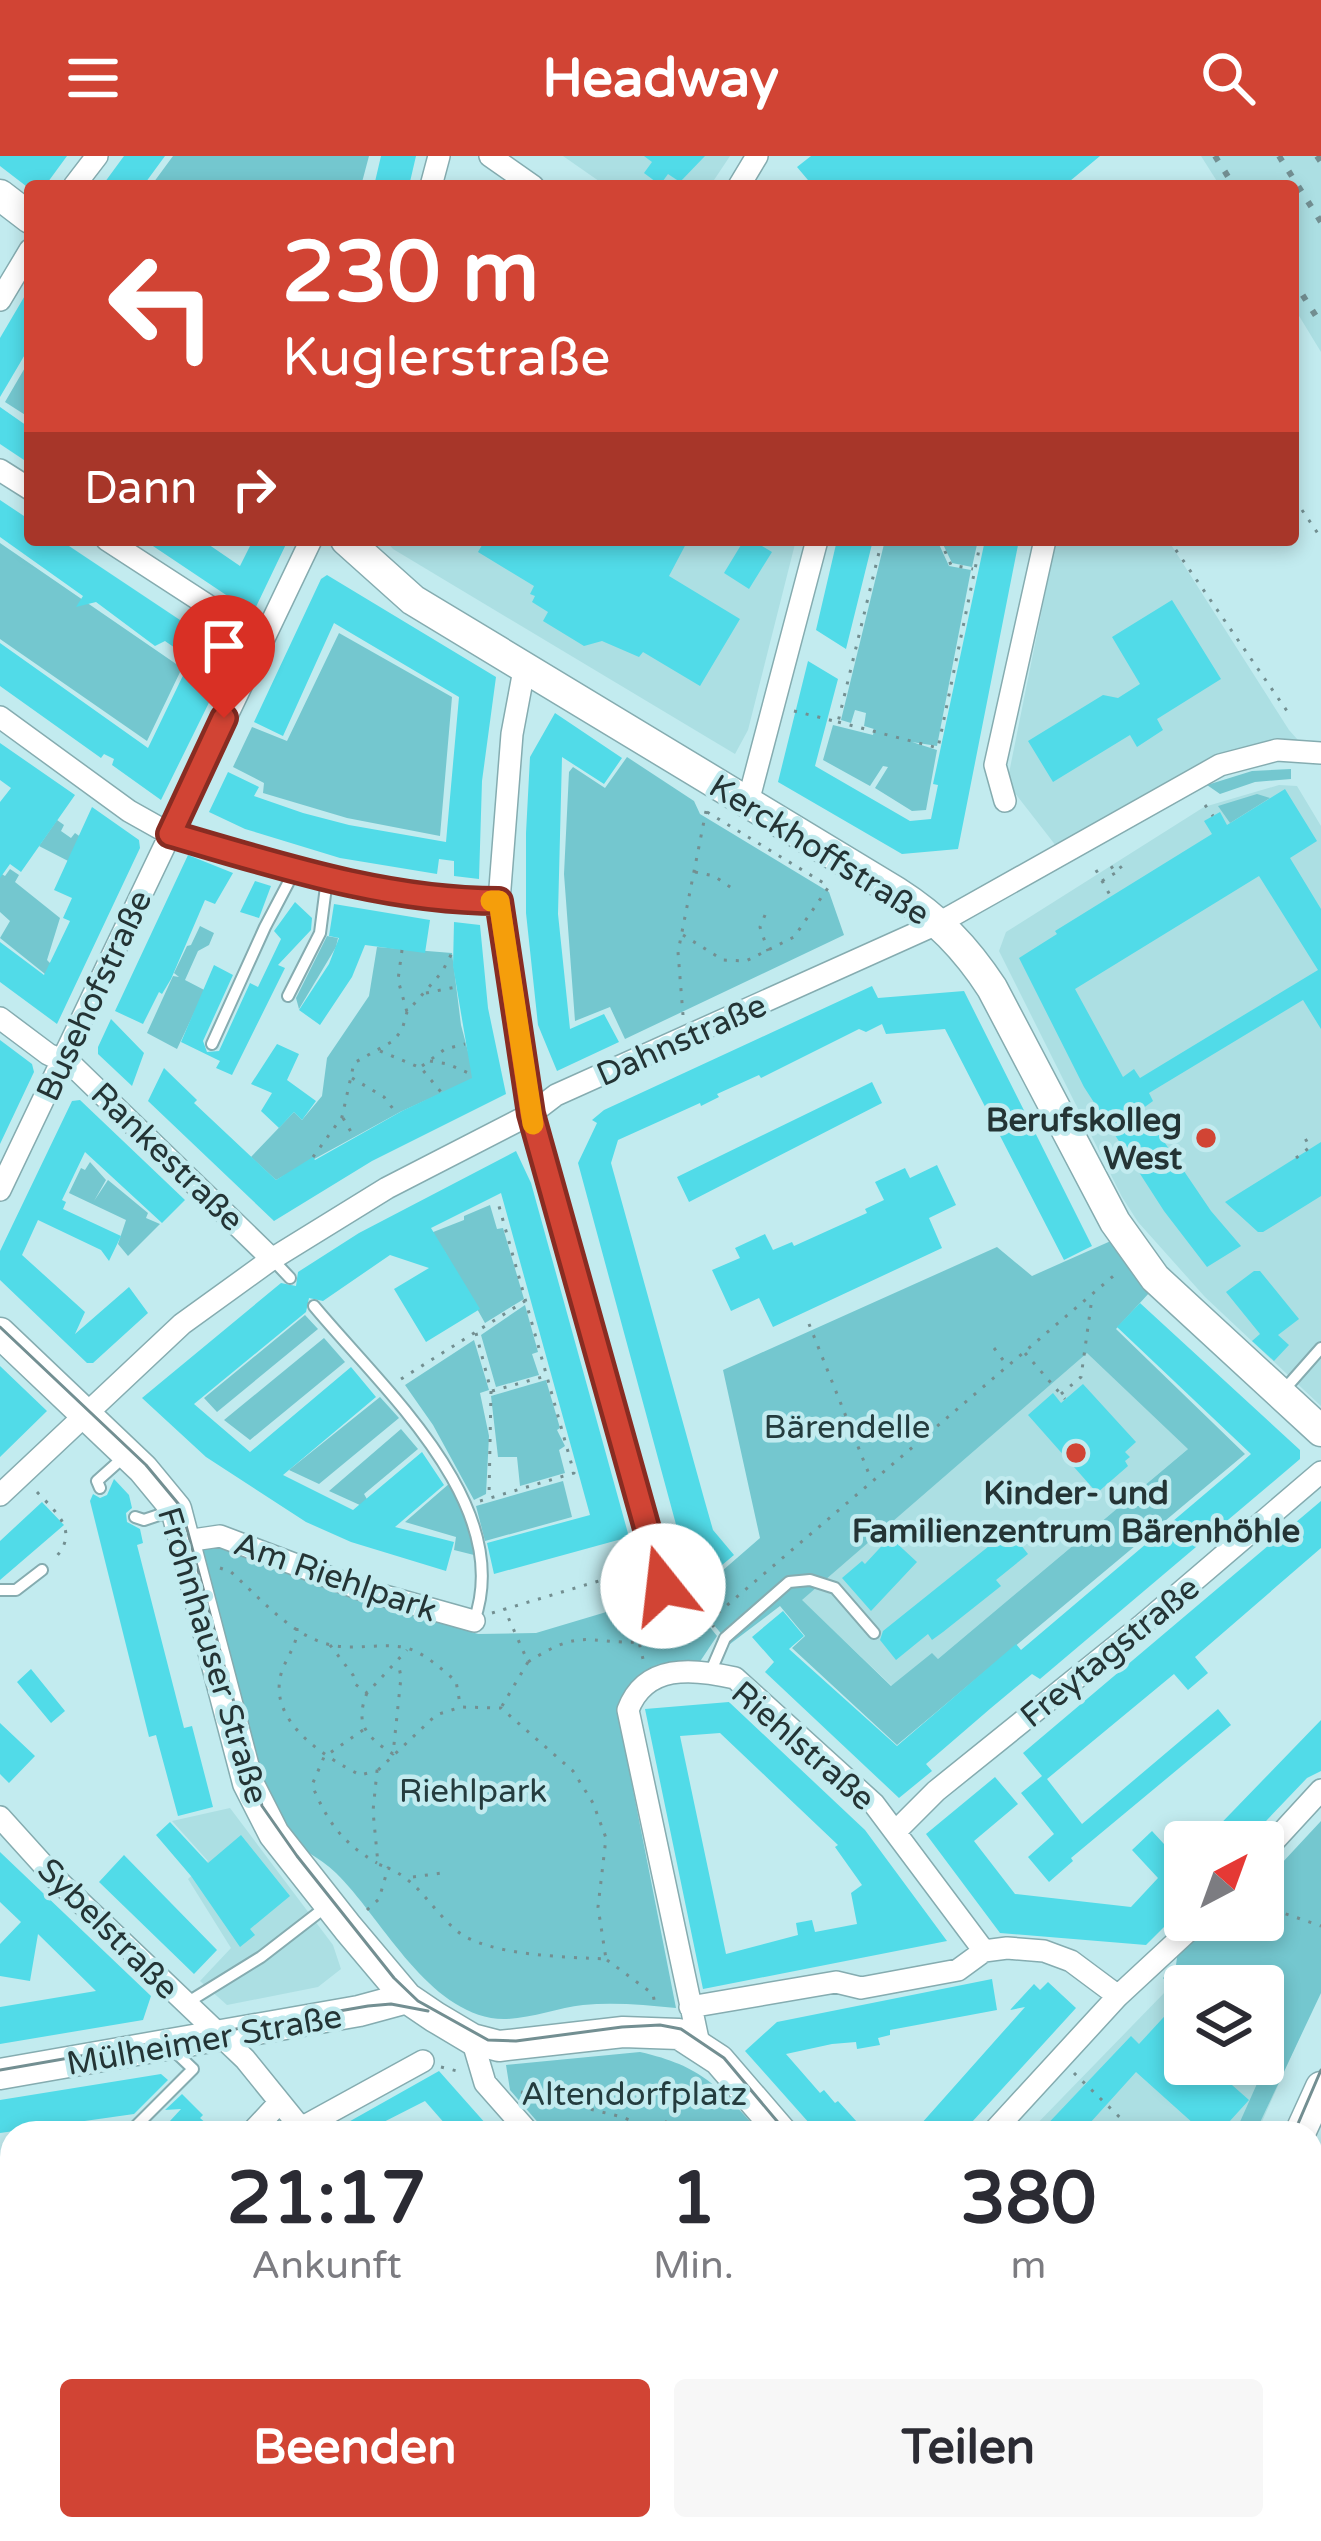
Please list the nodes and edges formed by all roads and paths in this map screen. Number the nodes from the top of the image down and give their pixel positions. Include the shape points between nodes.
1 (98, 156) edge
2 (490, 156) edge
3 (79, 180) edge
4 (524, 180) edge
5 (0, 195) edge
6 (24, 213) edge
7 (24, 260) edge
8 (0, 300) edge
9 (1302, 510) dead end
10 (1321, 538) edge
11 (116, 546) edge
12 (308, 546) edge
13 (353, 546) edge
14 (816, 546) edge
15 (881, 546) edge
16 (943, 546) edge
17 (980, 546) edge
18 (1044, 546) edge
19 (1173, 546) edge
20 (975, 569) junction
21 (261, 640) junction
22 (524, 670) junction
23 (773, 706) junction
24 (1287, 711) dead end
25 (0, 717) edge
26 (838, 722) junction
27 (1321, 753) edge
28 (709, 796) junction
29 (1005, 801) dead end
30 (748, 802) junction
31 (1205, 805) dead end
32 (1213, 816) dead end
33 (170, 834) junction
34 (1108, 862) dead end
35 (295, 870) junction
36 (1096, 870) dead end
37 (694, 872) junction
38 (327, 879) junction
39 (1102, 881) junction
40 (733, 889) dead end
41 (1111, 896) dead end
42 (499, 901) junction
43 (765, 915) dead end
44 (939, 923) junction
45 (682, 934) junction
46 (402, 950) dead end
47 (768, 951) junction
48 (452, 953) dead end
49 (456, 987) dead end
50 (424, 993) junction
51 (288, 996) dead end
52 (407, 1012) junction
53 (0, 1018) edge
54 (693, 1032) junction
55 (212, 1044) dead end
56 (465, 1044) dead end
57 (379, 1051) junction
58 (62, 1061) junction
59 (428, 1061) junction
60 (421, 1068) junction
61 (475, 1076) dead end
62 (350, 1077) junction
63 (441, 1092) dead end
64 (397, 1114) dead end
65 (531, 1114) junction
66 (342, 1117) junction
67 (1301, 1132) dead end
68 (354, 1137) dead end
69 (313, 1157) dead end
70 (1296, 1158) dead end
71 (0, 1190) edge
72 (497, 1199) dead end
73 (1138, 1256) junction
74 (272, 1259) junction
75 (290, 1278) dead end
76 (1093, 1293) junction
77 (527, 1300) junction
78 (314, 1306) dead end
79 (809, 1324) dead end
80 (476, 1332) junction
81 (0, 1333) edge
82 (994, 1348) dead end
83 (1321, 1348) edge
84 (1024, 1352) junction
85 (1007, 1366) junction
86 (548, 1376) junction
87 (384, 1390) junction
88 (491, 1391) junction
89 (1280, 1394) junction
90 (86, 1415) junction
91 (1321, 1431) edge
92 (127, 1454) junction
93 (1321, 1472) edge
94 (22, 1475) junction
95 (872, 1480) junction
96 (100, 1488) dead end
97 (0, 1495) edge
98 (489, 1496) junction
99 (467, 1507) junction
100 (176, 1509) junction
101 (135, 1517) dead end
102 (188, 1549) junction
103 (42, 1570) joint
104 (663, 1586) junction
105 (0, 1590) edge
106 (629, 1599) junction
107 (504, 1607) junction
108 (474, 1621) junction
109 (709, 1621) junction
110 (297, 1628) junction
111 (874, 1633) dead end
112 (725, 1638) junction
113 (639, 1642) junction
114 (330, 1645) junction
115 (408, 1649) junction
116 (398, 1662) junction
117 (528, 1662) junction
118 (710, 1672) junction
119 (648, 1680) junction
120 (367, 1693) junction
121 (461, 1706) junction
122 (501, 1708) junction
123 (363, 1730) junction
124 (393, 1754) junction
125 (324, 1757) junction
126 (377, 1771) junction
127 (1321, 1790) edge
128 (0, 1817) edge
129 (897, 1830) junction
130 (1284, 1830) edge
131 (378, 1864) junction
132 (388, 1868) junction
133 (442, 1873) dead end
134 (411, 1877) junction
135 (1284, 1913) edge
136 (339, 1916) junction
137 (1321, 1926) edge
138 (1177, 1941) edge
139 (984, 1951) junction
140 (606, 1959) junction
141 (1118, 1996) junction
142 (407, 1998) junction
143 (185, 2004) junction
144 (690, 2007) junction
145 (658, 2030) junction
146 (220, 2037) junction
147 (472, 2039) junction
148 (699, 2044) junction
149 (169, 2045) junction
150 (423, 2061) dead end
151 (0, 2074) edge
152 (1088, 2084) dead end
153 (1321, 2087) edge
154 (506, 2088) dead end
155 (709, 2089) dead end
156 (279, 2103) junction
157 (140, 2121) edge
158 (262, 2121) edge
159 (295, 2121) edge
160 (319, 2121) edge
161 (518, 2121) edge
162 (622, 2121) edge
163 (667, 2121) edge
164 (772, 2121) edge
165 (1003, 2121) edge
166 (1124, 2121) edge
167 (1307, 2121) edge

1 - 3 street
2 - 4 street
5 - 6 main road
7 - 8 street
9 - 10 path
11 - 21 street
12 - 21 street, Busehofstraße
13 - 22 main road, Kerckhoffstraße via 413,600
14 - 23 street
15 - 26 path
16 - 20 path via 951,565
17 - 20 path
18 - 29 street via 995,764
19 - 24 path
20 - 26 path via 938,748
21 - 33 street, Busehofstraße
22 - 28 main road, Kerckhoffstraße
22 - 42 street
23 - 26 path
23 - 30 street
25 - 33 street
27 - 44 street, Dahnstraße via 1277,750 1220,765
28 - 30 main road, Kerckhoffstraße
28 - 37 path
28 - 47 path via 827,885 794,938
30 - 44 main road, Kerckhoffstraße
31 - 32 path
33 - 35 street
33 - 58 street, Busehofstraße
34 - 39 path via 1122,869
35 - 38 street
35 - 55 lane
36 - 39 path
37 - 40 path
37 - 45 path
38 - 42 street
38 - 51 lane via 320,933
39 - 41 path
42 - 65 street
43 - 47 path
44 - 54 street, Dahnstraße
44 - 73 main road, Kerckhoffstraße via 992,988
45 - 47 path via 724,960
45 - 54 path via 679,987
46 - 52 path via 398,980
48 - 50 path
49 - 50 path
50 - 52 path
52 - 57 path via 402,1030
53 - 58 street, Rankestraße
54 - 65 street, Dahnstraße
56 - 59 path
57 - 60 path
57 - 62 path via 357,1059
58 - 71 street, Busehofstraße
58 - 74 street, Rankestraße
59 - 60 path
59 - 61 path
60 - 63 path
62 - 64 path
62 - 66 path
65 - 74 street, Dahnstraße
65 - 104 street
66 - 68 path
66 - 69 path
67 - 70 path via 1310,1147
72 - 77 path
73 - 76 path
73 - 89 main road, Kerckhoffstraße
74 - 75 lane
74 - 90 street, Dahnstraße via 182,1324
76 - 84 path
76 - 84 path via 1081,1377 1063,1397
77 - 80 path
77 - 86 path
78 - 87 lane
79 - 95 path
80 - 87 path
80 - 88 path
81 - 90 main road, Frohnhauser Straße
82 - 85 path
83 - 89 lane
84 - 85 path
85 - 95 path
86 - 88 path
86 - 98 path via 574,1473
87 - 99 lane via 453,1474
88 - 98 path
89 - 91 main road, Kerckhoffstraße
90 - 92 main road, Frohnhauser Straße
90 - 94 street, Dahnstraße
92 - 96 lane
92 - 100 main road, Frohnhauser Straße
93 - 129 street, Freytagstraße
94 - 97 street, Dahnstraße
94 - 103 path via 66,1523 62,1551
95 - 109 path
98 - 99 path
99 - 108 lane via 483,1596
100 - 101 lane
100 - 102 main road, Frohnhauser Straße
102 - 108 street, Am Riehlpark via 220,1535 359,1589
102 - 110 path via 231,1572
102 - 136 main road, Frohnhauser Straße via 248,1783 274,1834
103 - 105 lane via 16,1590
104 - 106 street
104 - 109 path via 676,1579
106 - 107 path, Am Riehlpark via 622,1574
106 - 113 path
107 - 108 path, Am Riehlpark
107 - 117 path
109 - 112 path
109 - 113 path via 691,1636
110 - 114 path
110 - 125 path via 280,1692 291,1722
111 - 112 lane via 836,1588 810,1580 789,1582
112 - 118 lane
113 - 117 path via 558,1642
113 - 119 path
114 - 115 path
114 - 120 path
115 - 116 path
115 - 121 path via 456,1681
116 - 120 path
116 - 124 path
117 - 122 path
118 - 119 street, Riehlstraße
118 - 129 street, Riehlstraße via 734,1678
119 - 144 street via 628,1710
120 - 123 path
121 - 122 path
121 - 124 path via 436,1714
122 - 140 path via 573,1771 593,1803 606,1838 598,1907
123 - 124 path
123 - 125 path
124 - 126 path
125 - 126 path via 360,1775
125 - 131 path via 312,1785 327,1821
126 - 131 path
127 - 130 street
128 - 143 street, Sybelstraße
129 - 139 street, Riehlstraße
131 - 132 path
132 - 134 path
132 - 136 path via 380,1899
133 - 134 path
134 - 140 path via 462,1935 552,1957
135 - 137 path
136 - 142 main road, Frohnhauser Straße
136 - 143 lane
138 - 141 street
139 - 141 street via 1044,1951
139 - 144 street via 958,1970
140 - 145 path via 653,1994
141 - 165 street
142 - 146 main road, Mülheimer Straße
142 - 147 main road, Frohnhauser Straße
143 - 146 street, Sybelstraße
144 - 148 street
145 - 147 main road, Frohnhauser Straße via 513,2046
145 - 148 main road, Frohnhauser Straße
146 - 149 main road, Mülheimer Straße
146 - 156 street, Sybelstraße
147 - 161 street via 485,2083
148 - 164 main road, Frohnhauser Straße
149 - 151 main road, Mülheimer Straße
149 - 157 lane via 193,2069
150 - 160 street
152 - 166 path
153 - 167 main road
154 - 162 path
155 - 163 path
156 - 158 street
156 - 159 street, Sybelstraße

